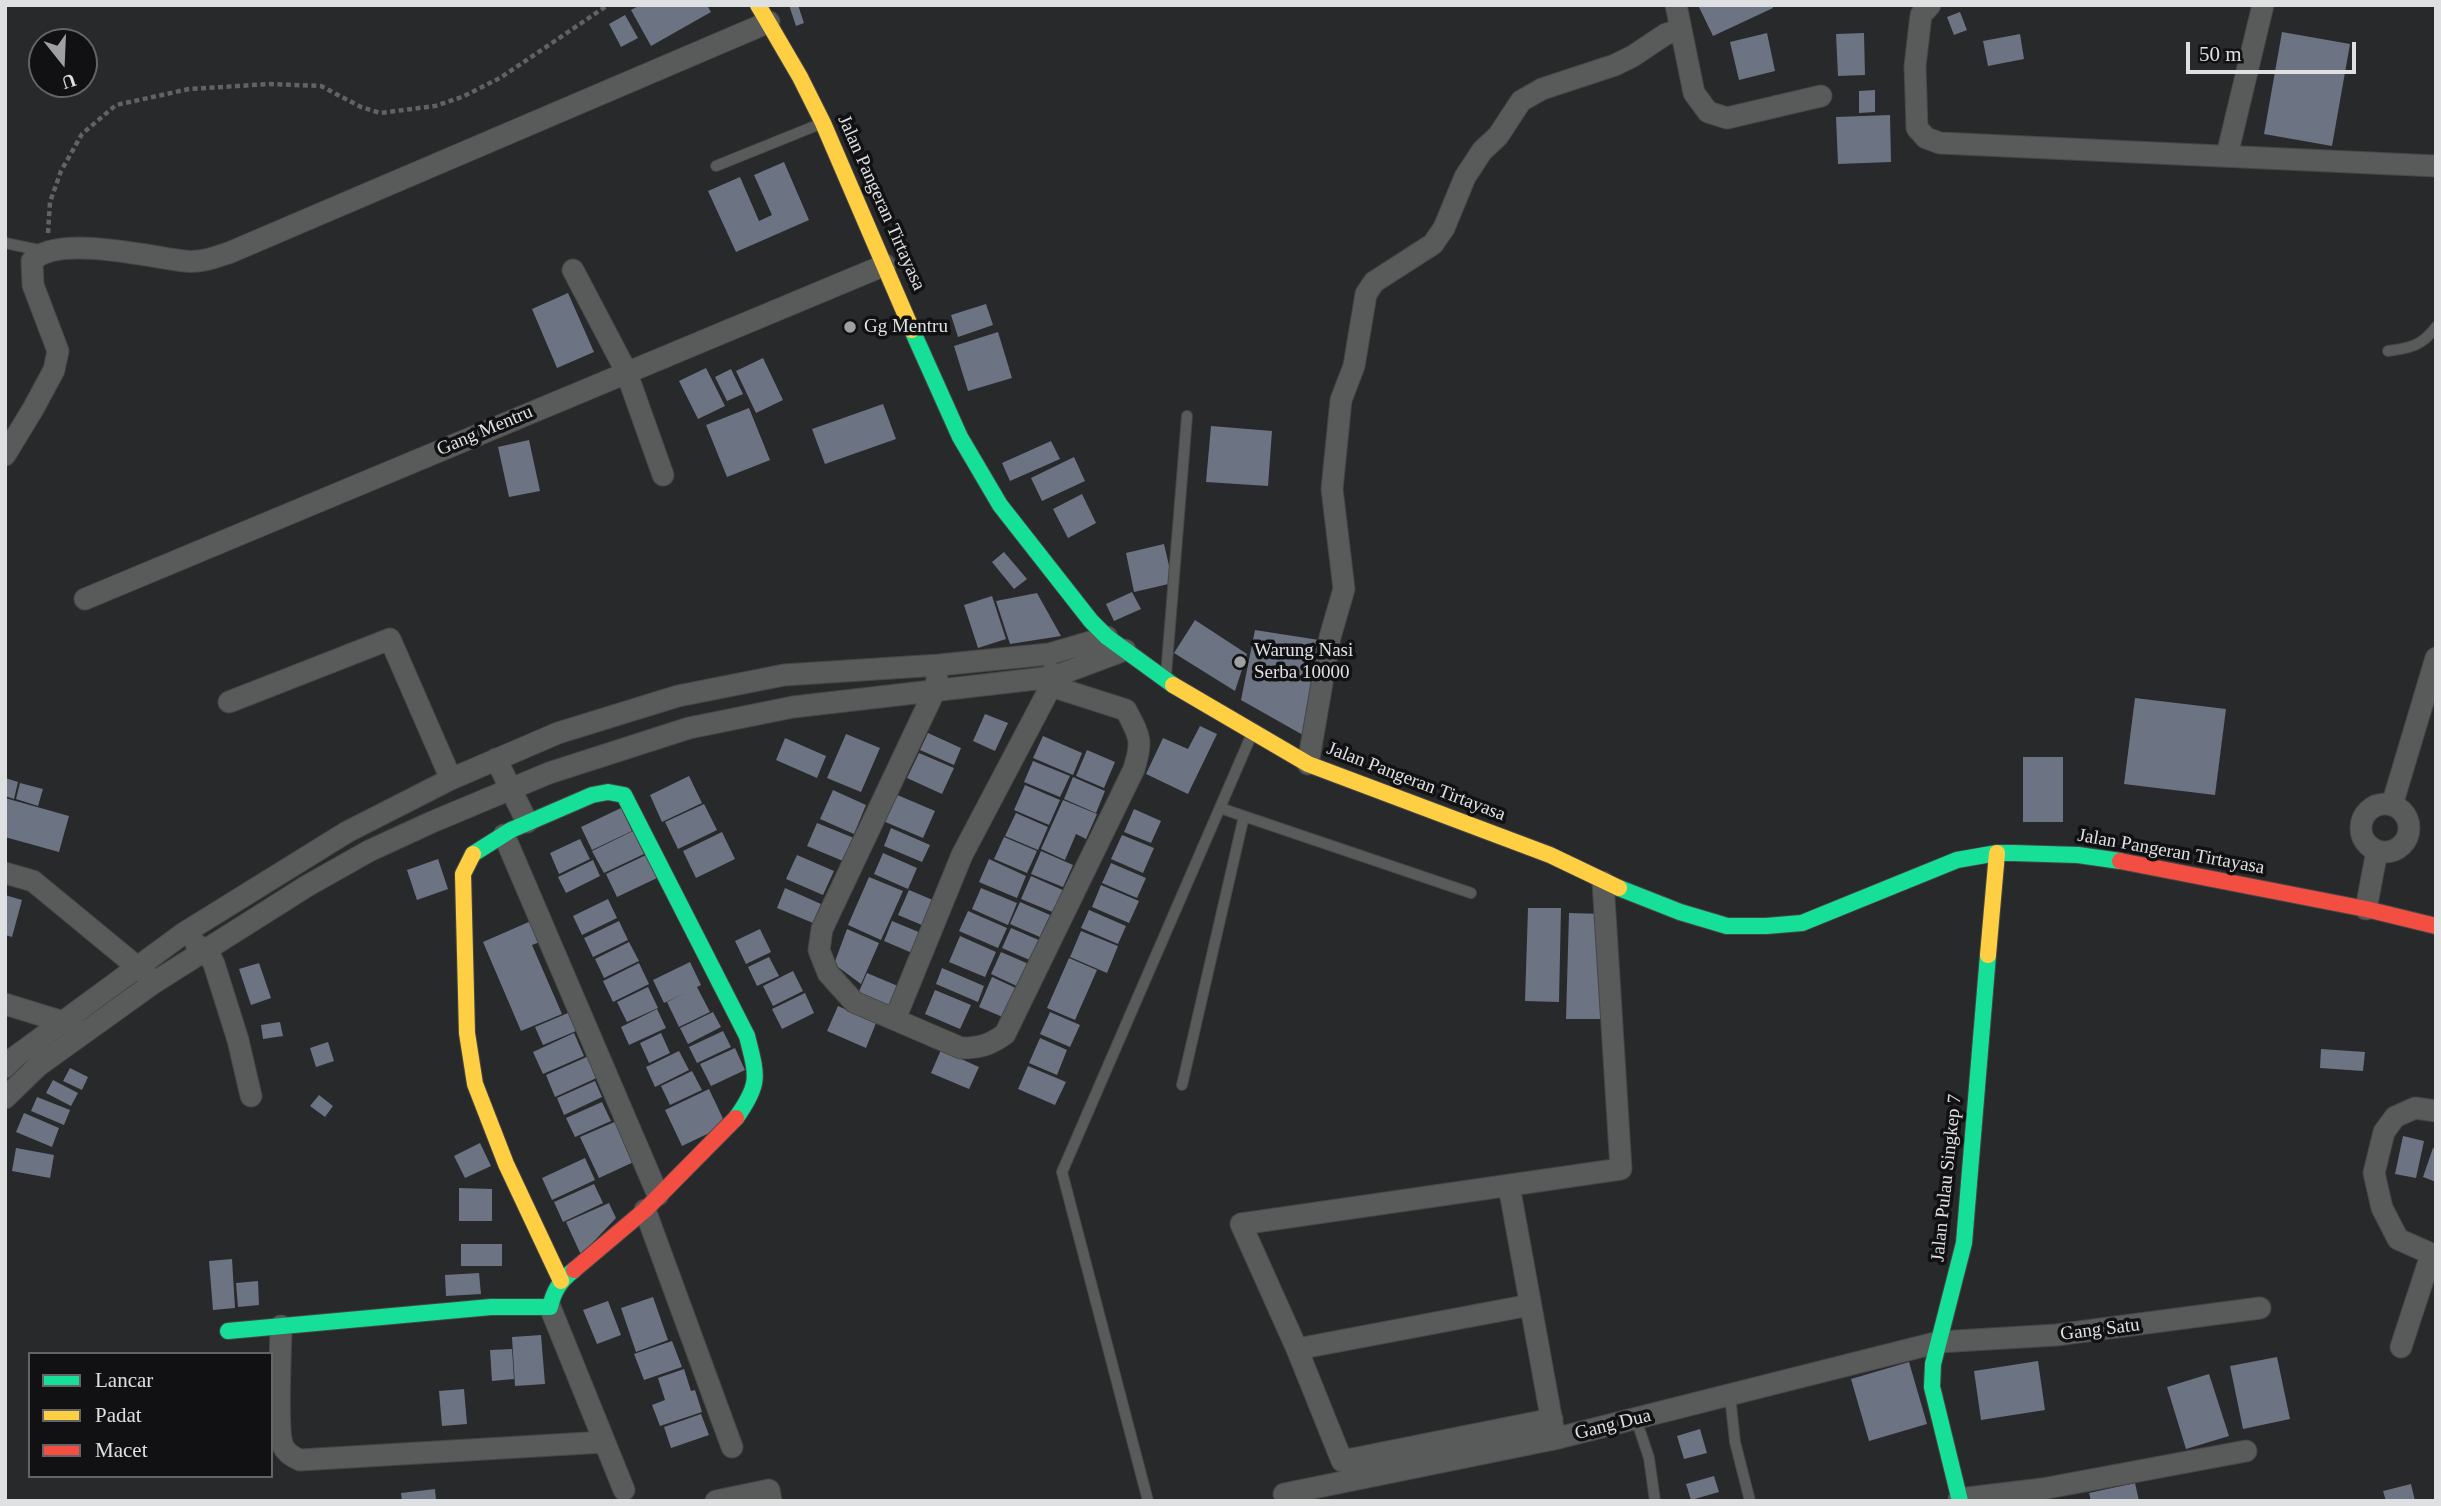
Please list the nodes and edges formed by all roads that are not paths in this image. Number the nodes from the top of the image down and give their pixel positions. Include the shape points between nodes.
1 (1676, 5) edge
2 (1930, 5) edge
3 (2263, 5) edge
4 (764, 13) edge
5 (1681, 30) junction
6 (1821, 96) dead end
7 (823, 123) junction
8 (2227, 155) junction
9 (716, 166) dead end
10 (2436, 166) edge
11 (5, 243) edge
12 (47, 251) junction
13 (885, 265) junction
14 (573, 270) dead end
15 (2436, 327) edge
16 (2388, 351) dead end
17 (626, 371) junction
18 (1187, 416) dead end
19 (5, 455) edge
20 (663, 475) dead end
21 (85, 599) dead end
22 (1107, 637) junction
23 (1125, 650) junction
24 (1049, 654) junction
25 (2436, 658) edge
26 (939, 665) junction
27 (768, 678) junction
28 (1166, 681) junction
29 (1052, 682) junction
30 (935, 690) junction
31 (229, 702) dead end
32 (774, 710) junction
33 (558, 733) junction
34 (1252, 733) junction
35 (496, 759) junction
36 (1308, 764) junction
37 (570, 765) junction
38 (451, 779) junction
39 (511, 789) junction
40 (2392, 805) junction
41 (1220, 808) junction
42 (1244, 816) junction
43 (527, 822) junction
44 (504, 835) junction
45 (2377, 851) junction
46 (1997, 853) junction
47 (5, 873) edge
48 (1603, 882) junction
49 (1471, 893) dead end
50 (2366, 909) junction
51 (2436, 926) edge
52 (184, 933) junction
53 (204, 951) junction
54 (138, 966) junction
55 (155, 982) junction
56 (5, 1004) edge
57 (895, 1019) junction
58 (65, 1022) junction
59 (88, 1030) junction
60 (5, 1067) edge
61 (1182, 1085) dead end
62 (251, 1096) dead end
63 (5, 1098) edge
64 (2436, 1111) edge
65 (1509, 1185) junction
66 (652, 1202) junction
67 (2433, 1256) edge
68 (561, 1280) junction
69 (1530, 1305) junction
70 (550, 1307) junction
71 (2260, 1308) dead end
72 (281, 1326) junction
73 (228, 1331) dead end
74 (1939, 1342) junction
75 (2401, 1348) dead end
76 (1297, 1349) junction
77 (1730, 1395) junction
78 (1636, 1419) junction
79 (1553, 1429) junction
80 (604, 1442) junction
81 (732, 1447) dead end
82 (2246, 1451) dead end
83 (624, 1490) dead end
84 (1284, 1494) dead end
85 (1960, 1500) edge
86 (716, 1501) edge
87 (771, 1501) edge
88 (1148, 1501) edge
89 (1655, 1501) edge
90 (1749, 1501) edge

1 - 5 street
2 - 8 street via 1921,15 1914,66 1917,128 1926,138 1940,143
3 - 8 street
4 - 7 street, Jalan Pangeran Tirtayasa
4 - 12 street via 206,260 123,250
5 - 6 street via 1694,93 1708,112 1727,118
5 - 36 street via 1615,65 1542,89 1521,102 1465,177 1433,244 1374,282 1366,294 1354,366 1341,400 1332,489 1344,589 1330,637
7 - 9 lane
7 - 13 street, Jalan Pangeran Tirtayasa
8 - 10 street
11 - 12 lane
12 - 19 street via 32,261 33,285 58,351 54,370
13 - 17 street, Gang Mentru
13 - 22 street, Jalan Pangeran Tirtayasa via 960,437 1000,505
14 - 17 street
15 - 16 lane via 2415,348
17 - 20 street
17 - 21 street, Gang Mentru
18 - 28 lane
22 - 23 street, Jalan Pangeran Tirtayasa
22 - 24 street
23 - 28 street, Jalan Pangeran Tirtayasa
23 - 29 street
24 - 26 street
24 - 29 street
25 - 40 street
26 - 27 street
26 - 30 street
27 - 32 street
27 - 33 street via 678,696
28 - 34 street, Jalan Pangeran Tirtayasa
29 - 30 street
29 - 57 street via 962,855
29 - 57 street via 1126,710 1141,748 1134,769 1005,1034 992,1044 961,1048
30 - 32 street
30 - 57 street via 822,929 819,950 828,973 854,1002
31 - 38 street via 390,639
32 - 37 street via 689,728
33 - 35 street
33 - 37 street
34 - 36 street, Jalan Pangeran Tirtayasa
34 - 41 lane
35 - 38 street
35 - 39 street
36 - 48 street, Jalan Pangeran Tirtayasa via 1550,855
37 - 39 street
38 - 52 street via 346,832
39 - 43 street
39 - 53 street via 369,852
40 - 45 street via 2373,808 2362,822 2365,841
40 - 45 street via 2406,816 2409,834 2398,849
41 - 42 lane
41 - 88 lane via 1062,1172
42 - 49 lane
42 - 61 lane
43 - 44 street
43 - 66 street via 600,792 624,795 747,1037 755,1067 754,1091 737,1117
44 - 66 street
44 - 68 street via 473,855 463,874 467,1033 475,1084 506,1164
45 - 50 street
46 - 48 street, Jalan Pangeran Tirtayasa via 1957,860 1802,923 1766,926 1727,926
46 - 50 street, Jalan Pangeran Tirtayasa via 2078,855 2147,865
46 - 74 street, Jalan Pulau Singkep 7 via 1964,1243
47 - 54 street via 33,881
48 - 65 street via 1621,1169
50 - 51 street, Jalan Pangeran Tirtayasa
52 - 53 street
52 - 54 street
53 - 55 street
53 - 62 street via 222,988
54 - 55 street
54 - 58 street
55 - 59 street
56 - 58 street
58 - 59 street
58 - 60 street
59 - 63 street via 38,1066
64 - 67 street via 2415,1108 2395,1116 2384,1132 2374,1173 2382,1208 2398,1239
65 - 69 street
65 - 76 street via 1241,1224
66 - 68 street
66 - 81 street
67 - 75 street
68 - 70 street
69 - 76 street
69 - 79 street
70 - 72 street via 491,1307
70 - 80 street
71 - 74 street, Gang Satu via 2056,1335
72 - 73 street
72 - 80 street via 280,1429 283,1446 300,1460
74 - 77 street, Gang Dua
74 - 85 street, Jalan Pulau Singkep 7 via 1932,1387
76 - 79 street via 1342,1461
77 - 78 street, Gang Dua
77 - 90 lane
78 - 79 street, Gang Dua
78 - 89 lane via 1649,1458
79 - 84 street, Gang Dua
80 - 83 street
82 - 85 street
86 - 87 street via 769,1490

